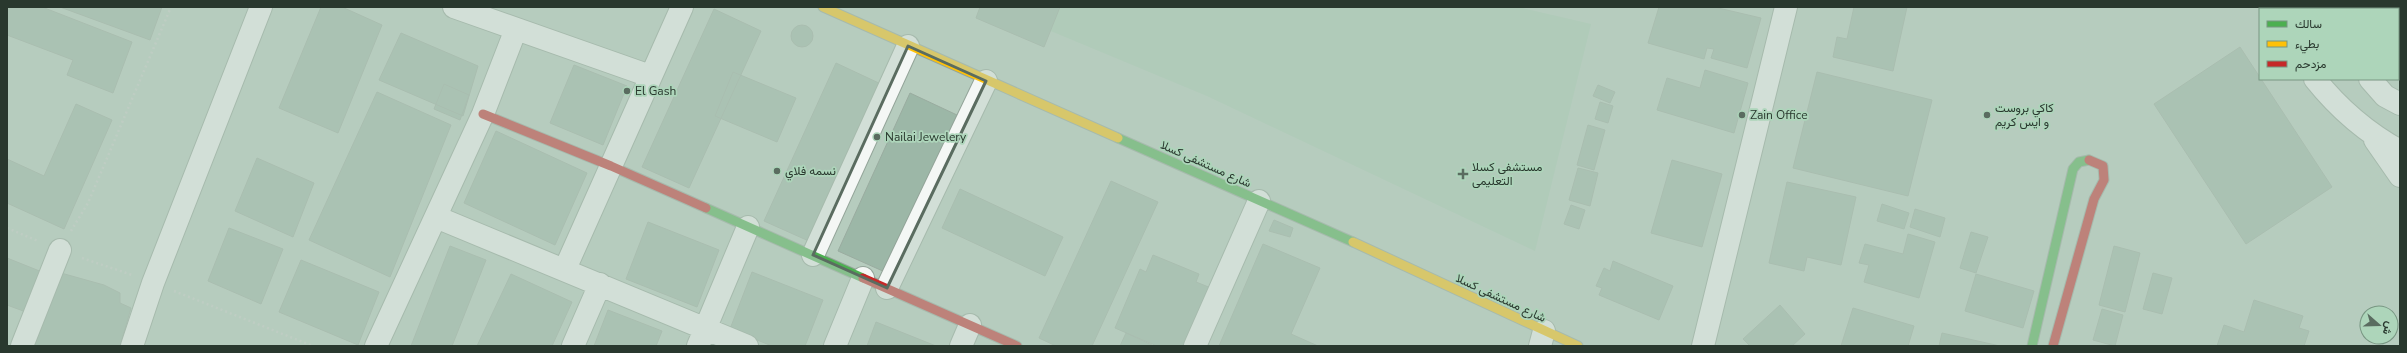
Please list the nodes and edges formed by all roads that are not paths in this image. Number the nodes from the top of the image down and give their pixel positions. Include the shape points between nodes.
1 (261, 7) edge
2 (454, 7) edge
3 (682, 7) edge
4 (823, 7) edge
5 (1786, 7) edge
6 (516, 29) junction
7 (908, 46) junction
8 (650, 76) junction
9 (2316, 80) edge
10 (2371, 80) edge
11 (986, 81) junction
12 (2400, 104) edge
13 (483, 114) junction
14 (2372, 136) junction
15 (2400, 151) edge
16 (611, 166) junction
17 (2400, 176) edge
18 (1259, 201) junction
19 (436, 217) junction
20 (748, 227) junction
21 (60, 250) road end
22 (813, 255) junction
23 (565, 269) junction
24 (863, 278) junction
25 (600, 284) junction
26 (887, 288) junction
27 (970, 325) junction
28 (701, 337) edge
29 (1542, 339) edge
30 (22, 346) edge
31 (132, 346) edge
32 (376, 346) edge
33 (573, 346) edge
34 (747, 346) edge
35 (835, 346) edge
36 (961, 346) edge
37 (1018, 346) edge
38 (1195, 346) edge
39 (1578, 346) edge
40 (1703, 346) edge
41 (2032, 346) edge
42 (2054, 346) edge

1 - 31 street via 153,282
2 - 6 street
3 - 8 street
4 - 7 street, شارع مستشفى كسلا
5 - 40 street
6 - 8 street
6 - 13 street
7 - 11 street, شارع مستشفى كسلا
7 - 22 street
8 - 16 street
9 - 14 street via 2330,98
10 - 12 street via 2385,96
11 - 18 street, شارع مستشفى كسلا
11 - 26 street
13 - 16 street
13 - 19 street
14 - 15 street
14 - 17 street
16 - 20 street
16 - 23 street
18 - 29 street, شارع مستشفى كسلا
18 - 38 street
19 - 23 street
19 - 32 street
20 - 22 street
20 - 28 street
21 - 30 street
22 - 24 street
23 - 25 street
24 - 26 street
24 - 35 street
25 - 28 street
25 - 33 street
26 - 27 street
27 - 36 street
27 - 37 street
28 - 34 street
29 - 39 street, شارع مستشفى كسلا
41 - 42 street via 2072,169 2083,159 2091,160 2103,166 2104,180 2094,199

